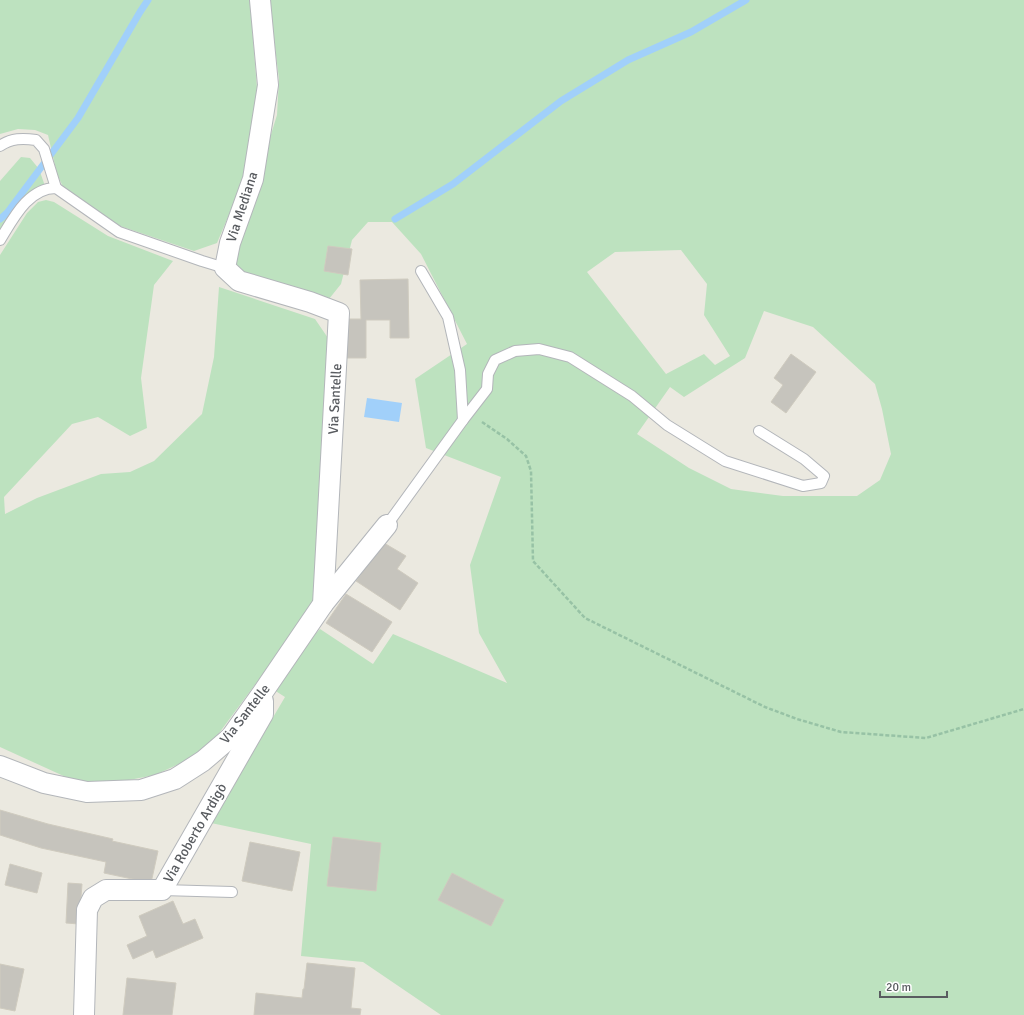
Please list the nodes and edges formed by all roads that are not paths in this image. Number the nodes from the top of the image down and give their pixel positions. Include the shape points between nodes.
1 (260, 0) edge
2 (0, 146) edge
3 (56, 188) junction
4 (0, 240) edge
5 (225, 268) junction
6 (420, 271) dead end
7 (466, 416) junction
8 (759, 431) dead end
9 (387, 525) joint
10 (323, 604) junction
11 (263, 692) junction
12 (0, 766) edge
13 (162, 890) junction
14 (232, 892) dead end
15 (84, 1015) edge

1 - 5 street, Via Mediana via 268,85 253,179 230,243
2 - 3 lane via 23,138 36,140 44,149
3 - 4 lane via 49,188 30,198
3 - 5 lane via 119,232
5 - 10 street, Via Santelle via 239,280 339,313
6 - 7 lane via 448,317 460,370
7 - 8 lane via 487,389 488,374 494,360 515,351 539,349 570,357 632,396 667,425 725,461 803,486 821,483 824,476 804,459
7 - 9 lane
9 - 10 street, Via Santelle
10 - 11 street, Via Santelle
11 - 12 street, Via Santelle via 231,737 203,761 175,779 141,790 87,792 44,783
11 - 13 street, Via Roberto Ardigò via 263,714
13 - 14 lane
13 - 15 street, Via Roberto Ardigò via 106,890 93,898 87,910

